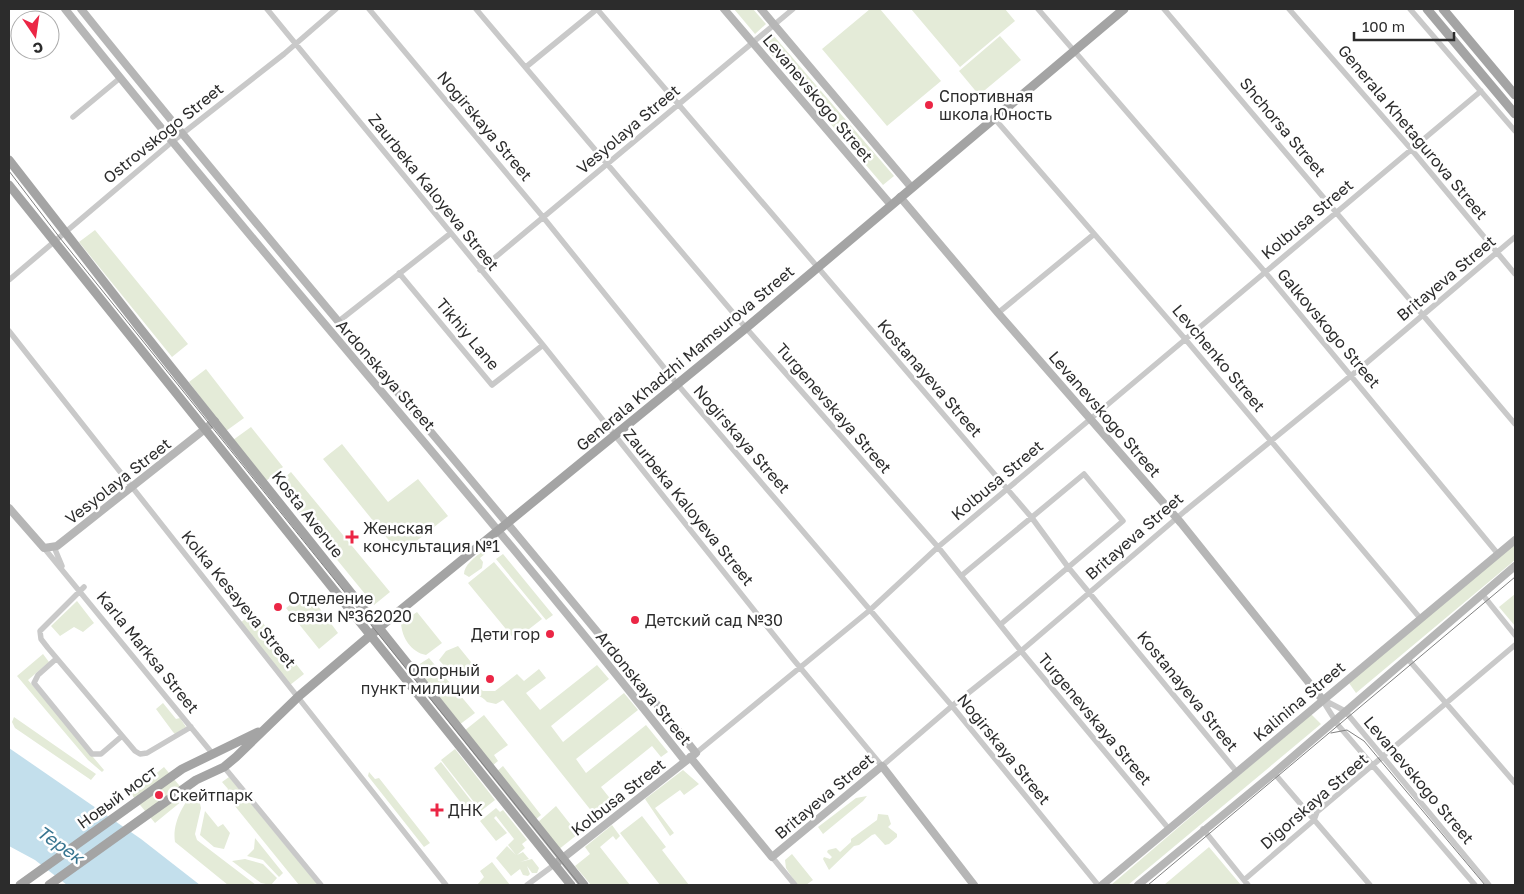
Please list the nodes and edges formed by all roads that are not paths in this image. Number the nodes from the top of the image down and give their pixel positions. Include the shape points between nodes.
1 (65, 9) edge
2 (81, 9) edge
3 (267, 9) edge
4 (336, 9) edge
5 (369, 9) edge
6 (476, 9) edge
7 (597, 9) edge
8 (724, 9) edge
9 (761, 9) edge
10 (793, 9) edge
11 (1038, 9) edge
12 (1124, 9) edge
13 (1164, 9) edge
14 (1289, 9) edge
15 (1410, 9) edge
16 (1427, 9) edge
17 (1443, 9) edge
18 (774, 25) junction
19 (753, 43) junction
20 (295, 44) junction
21 (1074, 52) junction
22 (526, 67) junction
23 (120, 78) junction
24 (1481, 91) junction
25 (1515, 95) edge
26 (679, 105) junction
27 (1515, 114) edge
28 (73, 117) dead end
29 (994, 118) junction
30 (1515, 130) edge
31 (182, 134) junction
32 (172, 141) junction
33 (1412, 149) junction
34 (9, 160) edge
35 (608, 164) junction
36 (9, 185) edge
37 (911, 187) junction
38 (900, 197) junction
39 (891, 205) junction
40 (1338, 212) junction
41 (543, 217) junction
42 (65, 234) junction
43 (451, 234) junction
44 (1093, 234) junction
45 (1515, 237) edge
46 (53, 242) junction
47 (1497, 253) junction
48 (817, 268) junction
49 (480, 270) junction
50 (1265, 272) junction
51 (400, 273) junction
52 (1515, 274) edge
53 (9, 280) edge
54 (998, 313) junction
55 (1424, 314) junction
56 (339, 321) junction
57 (746, 328) junction
58 (9, 331) edge
59 (1186, 340) junction
60 (543, 345) junction
61 (1351, 376) junction
62 (678, 385) junction
63 (1091, 417) junction
64 (215, 421) junction
65 (1515, 424) edge
66 (205, 428) junction
67 (615, 437) junction
68 (1270, 440) junction
69 (133, 488) junction
70 (1008, 490) junction
71 (9, 508) edge
72 (1032, 518) junction
73 (1177, 518) junction
74 (508, 522) junction
75 (499, 530) junction
76 (1515, 540) edge
77 (54, 547) junction
78 (938, 547) junction
79 (44, 548) junction
80 (1498, 554) junction
81 (1068, 567) junction
82 (62, 568) junction
83 (1514, 571) edge
84 (961, 576) junction
85 (82, 589) junction
86 (1090, 593) junction
87 (1482, 594) junction
88 (870, 610) junction
89 (1420, 618) junction
90 (1001, 624) junction
91 (379, 628) junction
92 (1515, 635) edge
93 (370, 636) junction
94 (1515, 645) edge
95 (1021, 651) junction
96 (1407, 658) junction
97 (56, 659) junction
98 (800, 667) junction
99 (298, 696) junction
100 (1322, 699) junction
101 (1446, 701) junction
102 (952, 706) junction
103 (1345, 711) junction
104 (1334, 720) junction
105 (190, 727) junction
106 (263, 729) junction
107 (122, 736) junction
108 (212, 753) junction
109 (690, 757) junction
110 (1383, 759) junction
111 (1374, 765) junction
112 (224, 766) junction
113 (882, 766) junction
114 (182, 769) joint
115 (1236, 771) junction
116 (1274, 773) junction
117 (196, 780) joint
118 (1515, 783) edge
119 (1314, 820) junction
120 (1169, 829) junction
121 (1203, 829) junction
122 (772, 857) junction
123 (562, 858) junction
124 (554, 865) junction
125 (1246, 883) edge
126 (20, 885) edge
127 (49, 885) edge
128 (320, 885) edge
129 (446, 885) edge
130 (527, 885) edge
131 (571, 885) edge
132 (584, 885) edge
133 (795, 885) edge
134 (974, 885) edge
135 (1098, 885) edge
136 (1102, 885) edge
137 (1138, 885) edge
138 (1370, 885) edge
139 (1475, 885) edge
140 (1489, 885) edge

1 - 23 street, Ardonskaya Street
2 - 31 street, Ardonskaya Street
3 - 20 street, Zaurbeka Kaloyeva Street
4 - 20 street, Ostrovskogo Street
5 - 41 street, Nogirskaya Street
6 - 22 street, Turgenevskaya Street
7 - 22 street
7 - 26 street, Kostanayeva Street
8 - 19 street, Levanevskogo Street
9 - 18 street, Levanevskogo Street
10 - 18 street, Vesyolaya Street
11 - 21 street, Galkovskogo Street
12 - 21 main road, Generala Khadzhi Mamsurova Street
13 - 40 street, Shchorsa Street
14 - 33 street, Generala Khetagurova Street
15 - 24 street
16 - 27 main road
17 - 25 main road
18 - 19 street, Vesyolaya Street
18 - 37 street, Levanevskogo Street
19 - 26 street, Vesyolaya Street
19 - 39 street, Levanevskogo Street
20 - 31 street, Ostrovskogo Street
20 - 43 street, Zaurbeka Kaloyeva Street
21 - 29 main road, Generala Khadzhi Mamsurova Street
21 - 50 street, Galkovskogo Street
22 - 35 street, Turgenevskaya Street
23 - 28 street
23 - 32 street, Ardonskaya Street
24 - 30 street
24 - 33 street, Kolbusa Street
26 - 35 street, Vesyolaya Street
26 - 48 street, Kostanayeva Street
29 - 37 main road, Generala Khadzhi Mamsurova Street
29 - 44 street, Levchenko Street
31 - 32 street, Ostrovskogo Street
31 - 56 street, Ardonskaya Street
32 - 42 street, Ostrovskogo Street
32 - 75 street, Ardonskaya Street
33 - 40 street, Kolbusa Street
33 - 47 street, Generala Khetagurova Street
34 - 42 main road, Kosta Avenue
35 - 41 street, Vesyolaya Street
35 - 57 street, Turgenevskaya Street
36 - 46 main road, Kosta Avenue
37 - 38 main road, Generala Khadzhi Mamsurova Street
38 - 39 main road, Generala Khadzhi Mamsurova Street
38 - 54 street, Levanevskogo Street
39 - 48 main road, Generala Khadzhi Mamsurova Street
40 - 50 street, Kolbusa Street
40 - 55 street, Shchorsa Street
41 - 49 street, Vesyolaya Street
41 - 62 street, Nogirskaya Street
42 - 46 street, Ostrovskogo Street
42 - 64 main road, Kosta Avenue
43 - 49 street, Zaurbeka Kaloyeva Street
43 - 51 street
44 - 54 street
44 - 59 street, Levchenko Street
45 - 47 street, Britayeva Street
46 - 53 street, Ostrovskogo Street
46 - 66 main road, Kosta Avenue
47 - 52 street, Generala Khetagurova Street
47 - 55 street, Britayeva Street
48 - 57 main road, Generala Khadzhi Mamsurova Street
48 - 70 street, Kostanayeva Street
49 - 60 street, Zaurbeka Kaloyeva Street
50 - 59 street, Kolbusa Street
50 - 61 street, Galkovskogo Street
51 - 56 street
51 - 60 street, Tikhiy Lane via 492,385
54 - 63 street, Levanevskogo Street
55 - 61 street, Britayeva Street
55 - 65 street, Shchorsa Street
56 - 74 street, Ardonskaya Street
57 - 62 main road, Generala Khadzhi Mamsurova Street
57 - 78 street, Turgenevskaya Street
58 - 69 street, Kolka Kesayeva Street
59 - 63 street, Kolbusa Street
59 - 68 street, Levchenko Street
60 - 67 street, Zaurbeka Kaloyeva Street
61 - 68 street, Britayeva Street
61 - 80 street, Galkovskogo Street
62 - 67 main road, Generala Khadzhi Mamsurova Street
62 - 88 street, Nogirskaya Street
63 - 70 street, Kolbusa Street
63 - 73 street, Levanevskogo Street
64 - 66 street, Vesyolaya Street
64 - 91 main road, Kosta Avenue
66 - 69 street, Vesyolaya Street
66 - 93 main road, Kosta Avenue
67 - 74 main road, Generala Khadzhi Mamsurova Street
67 - 98 street, Zaurbeka Kaloyeva Street
68 - 73 street, Britayeva Street
68 - 89 street, Levchenko Street
69 - 77 street, Vesyolaya Street
69 - 99 street, Kolka Kesayeva Street
70 - 72 street, Kostanayeva Street
70 - 78 street, Kolbusa Street
71 - 79 street, Karla Marksa Street
72 - 81 street, Kostanayeva Street
72 - 81 street via 1084,474 1123,521
72 - 84 street
73 - 86 street, Britayeva Street
73 - 100 street, Levanevskogo Street
74 - 75 main road, Generala Khadzhi Mamsurova Street
74 - 109 street, Ardonskaya Street
75 - 91 main road, Generala Khadzhi Mamsurova Street
75 - 109 street, Ardonskaya Street
76 - 80 street, Kalinina Street
77 - 79 street
77 - 82 street, Karla Marksa Street
78 - 84 street, Turgenevskaya Street
78 - 88 street, Kolbusa Street
79 - 82 street, Karla Marksa Street
80 - 89 street, Kalinina Street
81 - 86 street, Kostanayeva Street
81 - 90 street
82 - 85 street, Karla Marksa Street
83 - 87 street
84 - 90 street, Turgenevskaya Street
85 - 97 street via 40,631 41,639
85 - 105 street, Karla Marksa Street
86 - 95 street, Britayeva Street
86 - 115 street, Kostanayeva Street
87 - 92 street
87 - 96 street
88 - 98 street, Kolbusa Street
88 - 102 street, Nogirskaya Street
89 - 100 street, Kalinina Street
90 - 95 street, Turgenevskaya Street
91 - 93 main road, Generala Khadzhi Mamsurova Street
91 - 123 main road, Kosta Avenue
93 - 99 main road, Generala Khadzhi Mamsurova Street
93 - 124 main road, Kosta Avenue
94 - 101 street, Digorskaya Street
95 - 102 street, Britayeva Street
95 - 120 street, Turgenevskaya Street
96 - 101 street
96 - 103 street
97 - 107 street
97 - 107 street via 34,682 92,754 101,754
98 - 109 street, Kolbusa Street
98 - 113 street, Zaurbeka Kaloyeva Street
99 - 106 main road, Generala Khadzhi Mamsurova Street
99 - 129 street, Kolka Kesayeva Street
100 - 103 street, Levanevskogo Street
100 - 104 street, Levanevskogo Street
100 - 115 street, Kalinina Street
101 - 110 street, Digorskaya Street
101 - 118 street
102 - 113 street, Britayeva Street
102 - 135 street, Nogirskaya Street
103 - 104 street
103 - 110 street, Levanevskogo Street
104 - 111 street, Levanevskogo Street
104 - 116 street
105 - 107 street via 143,754 135,751
105 - 108 street, Karla Marksa Street
106 - 108 main road, Generala Khadzhi Mamsurova Street
106 - 112 main road, Generala Khadzhi Mamsurova Street
108 - 114 main road, Generala Khadzhi Mamsurova Street
109 - 122 street, Ardonskaya Street
109 - 123 street, Kolbusa Street
110 - 111 street, Digorskaya Street
110 - 140 street, Levanevskogo Street
111 - 119 street, Digorskaya Street via 1317,812
111 - 139 street, Levanevskogo Street
112 - 117 main road, Generala Khadzhi Mamsurova Street
112 - 128 street
113 - 122 street, Britayeva Street
113 - 134 street, Zaurbeka Kaloyeva Street
114 - 126 main road, Новый мост
115 - 120 street, Kalinina Street
116 - 119 street
116 - 121 street
117 - 127 main road, Новый мост
119 - 125 street, Digorskaya Street
119 - 138 street
120 - 136 street, Kalinina Street
121 - 125 street
121 - 137 street
122 - 133 street, Ardonskaya Street
123 - 124 street, Kolbusa Street
123 - 132 main road, Kosta Avenue
124 - 130 street, Kolbusa Street
124 - 131 main road, Kosta Avenue

